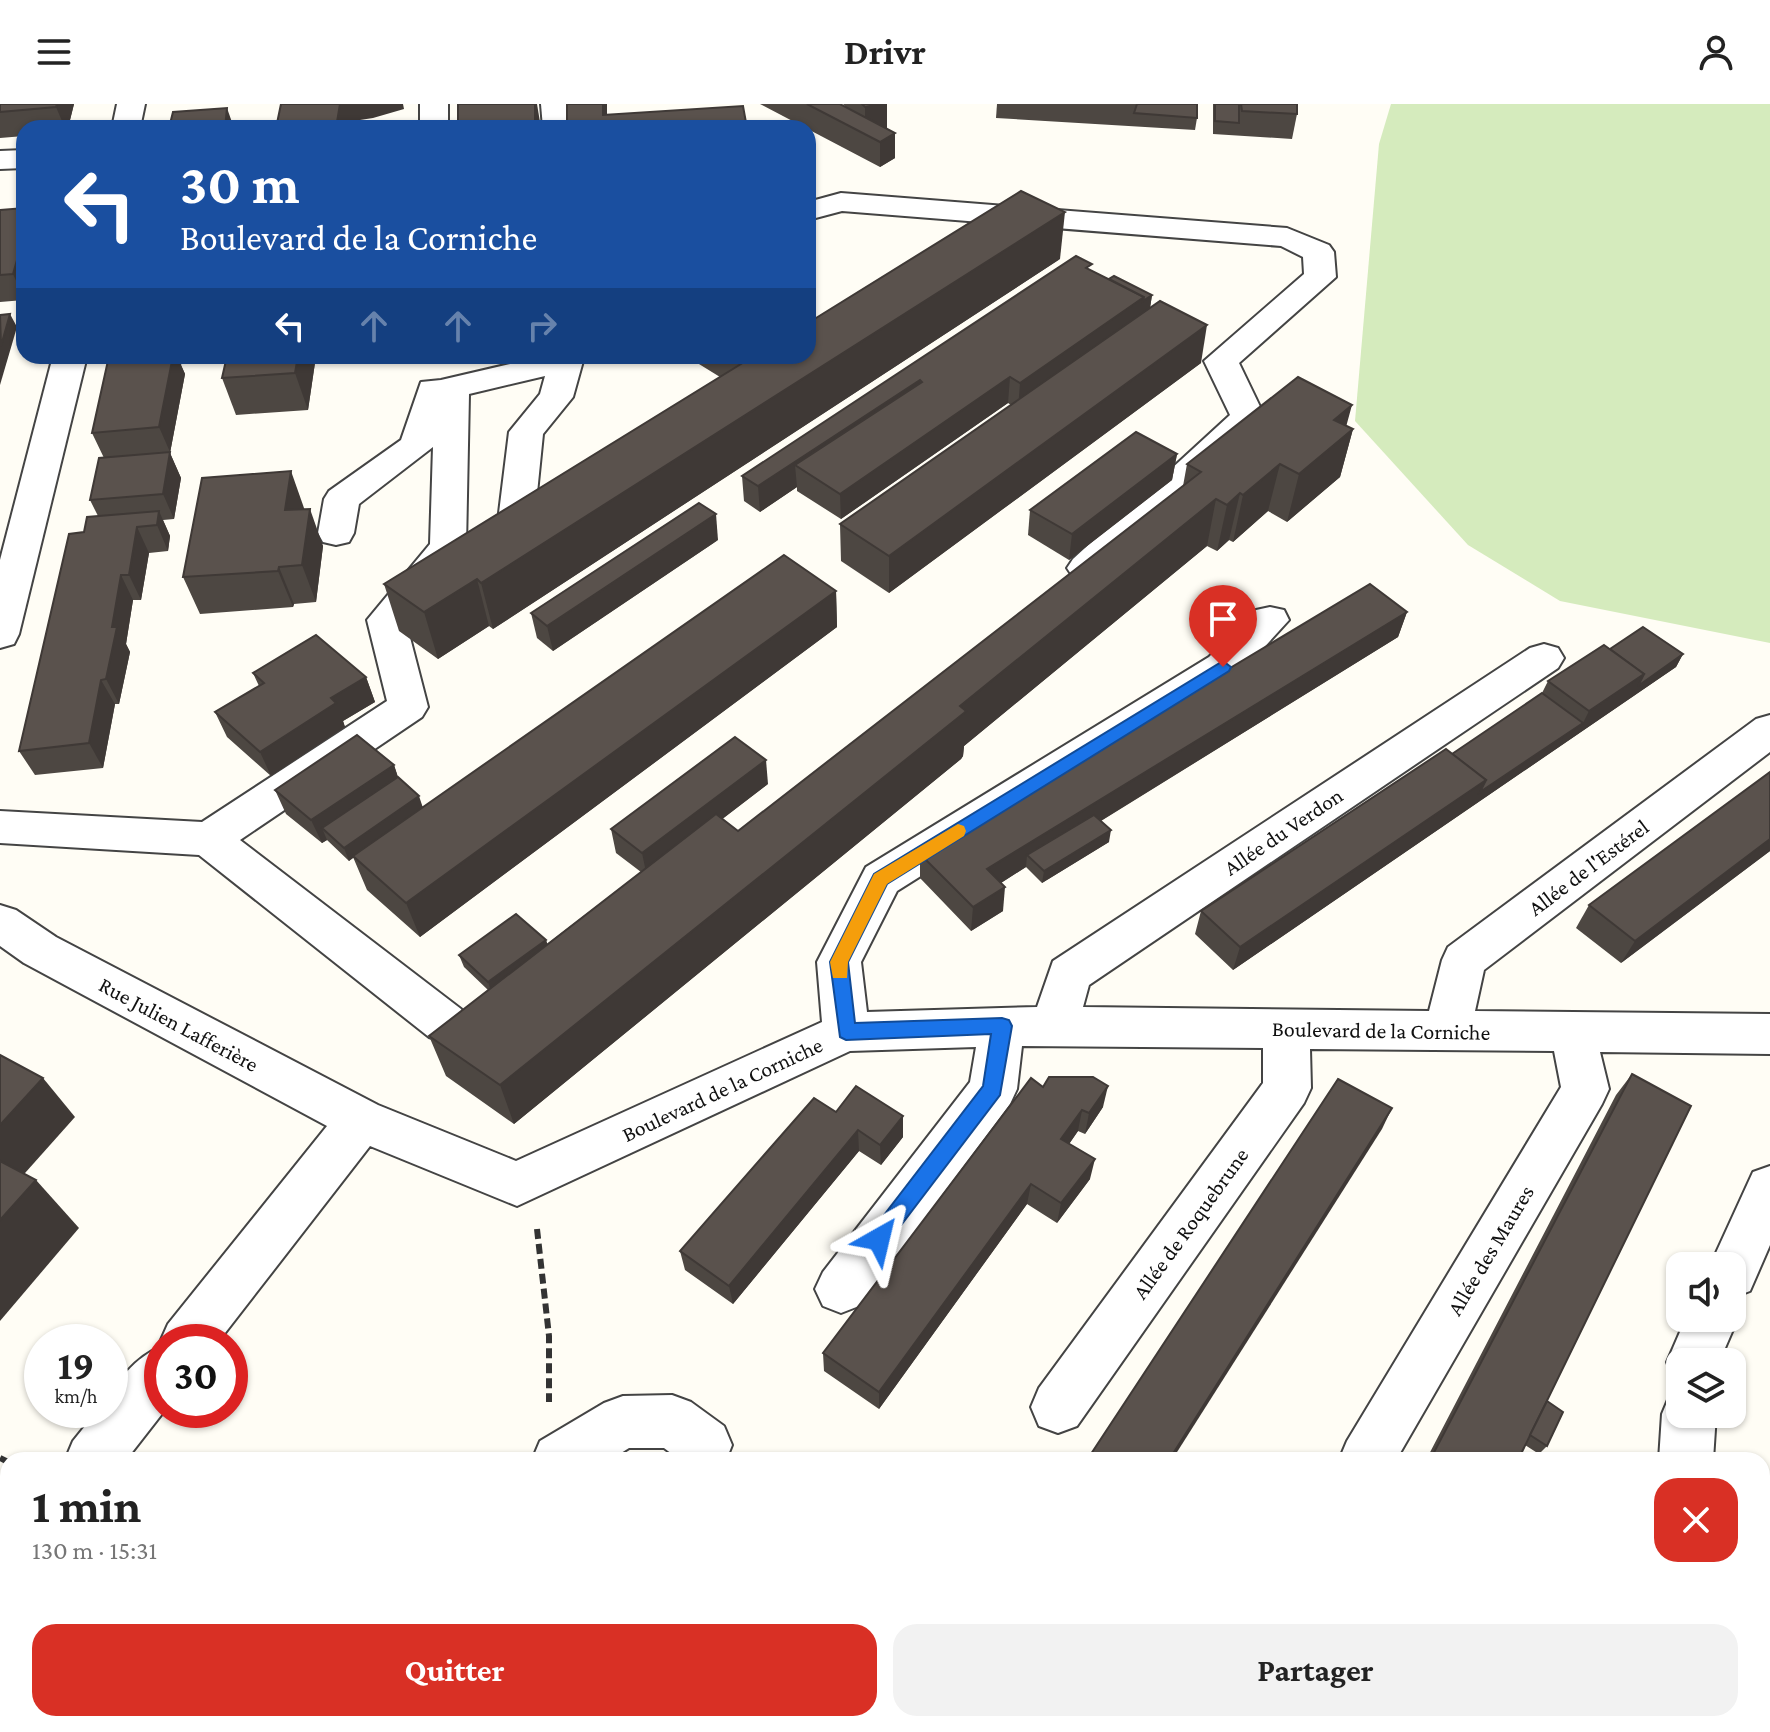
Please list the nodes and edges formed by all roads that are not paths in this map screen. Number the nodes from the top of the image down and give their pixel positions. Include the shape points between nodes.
1 (816, 209) edge
2 (68, 364) edge
3 (528, 364) edge
4 (564, 364) edge
5 (439, 378) edge
6 (517, 513) edge
7 (336, 533) dead end
8 (1068, 585) edge
9 (2, 616) edge
10 (1270, 620) dead end
11 (1544, 658) dead end
12 (1770, 730) edge
13 (0, 827) edge
14 (209, 839) junction
15 (0, 923) edge
16 (445, 1023) edge
17 (1002, 1026) junction
18 (1055, 1027) junction
19 (1286, 1029) junction
20 (1447, 1031) junction
21 (846, 1032) junction
22 (1573, 1032) junction
23 (1770, 1034) edge
24 (361, 1120) junction
25 (1770, 1188) edge
26 (1742, 1252) edge
27 (841, 1289) dead end
28 (200, 1324) edge
29 (144, 1395) edge
30 (1058, 1407) dead end
31 (1688, 1428) edge
32 (554, 1437) edge
33 (705, 1445) dead end
34 (98, 1452) edge
35 (1371, 1452) edge
36 (1687, 1452) edge

1 - 8 street via 841,202 1287,237 1318,252 1320,277 1221,361 1248,417
2 - 9 street
3 - 5 street
4 - 6 street via 556,397 526,432
5 - 7 street via 417,445 342,499
5 - 14 street via 448,547 386,620 408,707
10 - 21 street via 1223,667 881,879 839,962
11 - 18 street, Allée du Verdon via 1069,974
12 - 20 street, Allée de l'Estérel via 1464,960
13 - 14 street
14 - 16 street
15 - 24 street, Rue Julien Lafferière via 40,950
17 - 18 street, Boulevard de la Corniche
17 - 21 street, Boulevard de la Corniche
17 - 27 street via 993,1089
18 - 19 street, Boulevard de la Corniche
19 - 20 street, Boulevard de la Corniche
19 - 30 street, Allée de Roquebrune via 1287,1088
20 - 22 street, Boulevard de la Corniche
21 - 24 street, Boulevard de la Corniche via 517,1184
22 - 23 street, Boulevard de la Corniche
22 - 35 street, Allée des Maures via 1585,1089
24 - 28 street
25 - 26 street
29 - 34 street
31 - 36 street
32 - 33 street via 623,1422 672,1421

